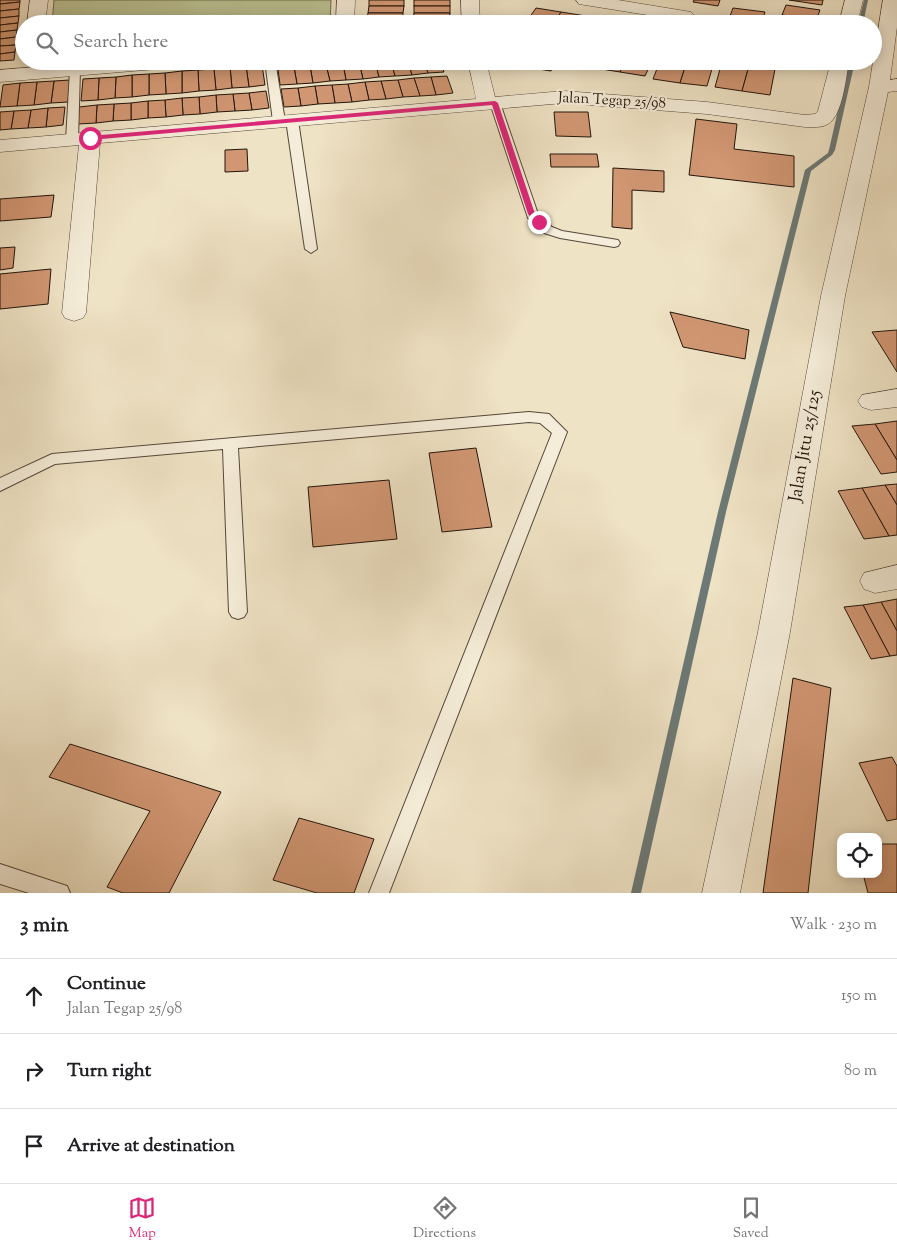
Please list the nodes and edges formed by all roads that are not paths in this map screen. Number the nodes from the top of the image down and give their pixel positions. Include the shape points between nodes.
1 (39, 0) edge
2 (346, 0) edge
3 (470, 0) edge
4 (585, 0) edge
5 (854, 0) edge
6 (892, 0) edge
7 (37, 15) edge
8 (345, 15) edge
9 (471, 15) edge
10 (679, 15) edge
11 (850, 15) edge
12 (22, 70) edge
13 (75, 70) edge
14 (272, 70) edge
15 (480, 70) edge
16 (838, 70) edge
17 (0, 76) edge
18 (888, 86) edge
19 (491, 103) junction
20 (286, 121) junction
21 (81, 139) junction
22 (0, 146) edge
23 (614, 243) dead end
24 (310, 248) dead end
25 (74, 313) dead end
26 (897, 398) edge
27 (871, 401) dead end
28 (230, 443) junction
29 (0, 484) edge
30 (238, 612) dead end
31 (0, 874) edge
32 (60, 893) edge
33 (379, 893) edge
34 (721, 893) edge

1 - 7 street
2 - 8 street
3 - 9 street
4 - 10 street
5 - 11 street
6 - 18 street, Jalan Jitu 25/125
12 - 17 street
13 - 21 lane
14 - 20 lane
15 - 19 street
16 - 19 street, Jalan Tegap 25/98 via 828,113 821,120 564,97
18 - 34 street, Jalan Jitu 25/125 via 833,296 774,632
19 - 20 street, Jalan Tegap 25/98
19 - 23 lane via 532,214 548,230
20 - 21 street, Jalan Tegap 25/98
20 - 24 lane
21 - 22 street, Jalan Tegap 25/98
21 - 25 street
26 - 27 street
28 - 29 lane via 52,459
28 - 30 lane
28 - 33 lane via 529,417 544,418 560,432
31 - 32 lane

